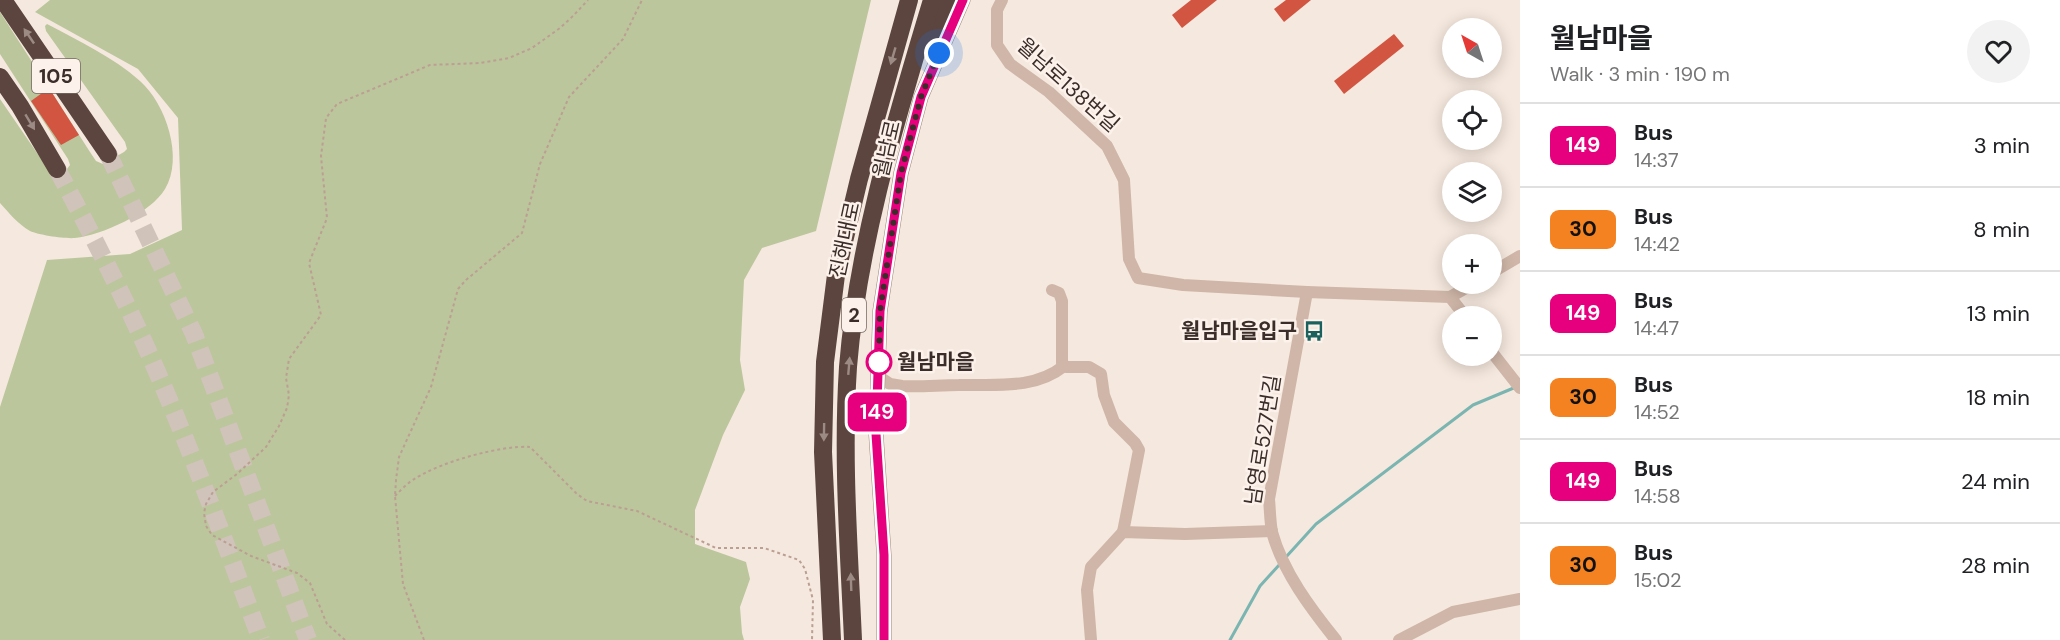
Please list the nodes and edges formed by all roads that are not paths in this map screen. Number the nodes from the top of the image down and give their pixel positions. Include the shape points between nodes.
1 (3, 0) edge
2 (909, 0) edge
3 (932, 0) edge
4 (951, 0) edge
5 (963, 0) edge
6 (1002, 0) edge
7 (911, 70) junction
8 (0, 77) edge
9 (108, 154) tunnel mouth
10 (57, 169) tunnel mouth
11 (1520, 256) edge
12 (1502, 267) edge
13 (1052, 290) dead end
14 (1307, 292) junction
15 (1455, 294) edge
16 (1450, 297) junction
17 (1457, 306) edge
18 (1502, 365) edge
19 (1064, 366) junction
20 (878, 376) junction
21 (1516, 383) edge
22 (1272, 531) junction
23 (1123, 532) junction
24 (1520, 598) edge
25 (832, 640) edge
26 (853, 640) edge
27 (884, 640) edge
28 (1091, 640) edge
29 (1336, 640) edge
30 (1400, 640) edge

9 -> 1 highway, 105
2 -> 25 highway, 진해대로 / 2 via 836,275 825,362 823,452
3 - 7 highway, 진해대로 / 2
4 - 7 highway
5 - 20 main road, 월남로 via 921,97 901,173 880,311
6 - 14 street, 월남로138번길 via 997,45 1010,64 1049,92 1107,146 1124,180 1130,259 1138,278 1184,285
26 -> 7 highway, 진해대로 / 2 via 845,455 849,367 858,283
8 -> 10 highway, 105
11 - 12 street
13 - 19 street via 1059,293 1062,301
14 - 16 street
14 - 22 street, 남영로527번길 via 1269,499
15 - 16 street
16 - 17 street
18 - 21 street
19 - 20 street via 1041,378 1005,386 902,386
19 - 23 street via 1089,367 1101,374 1114,422 1137,446 1138,460
20 - 27 main road, 월남로 via 876,434 884,555
22 - 23 street, 남영로527번길
22 - 29 street via 1312,611
23 - 28 street via 1091,567 1087,590
24 - 30 street via 1453,612

